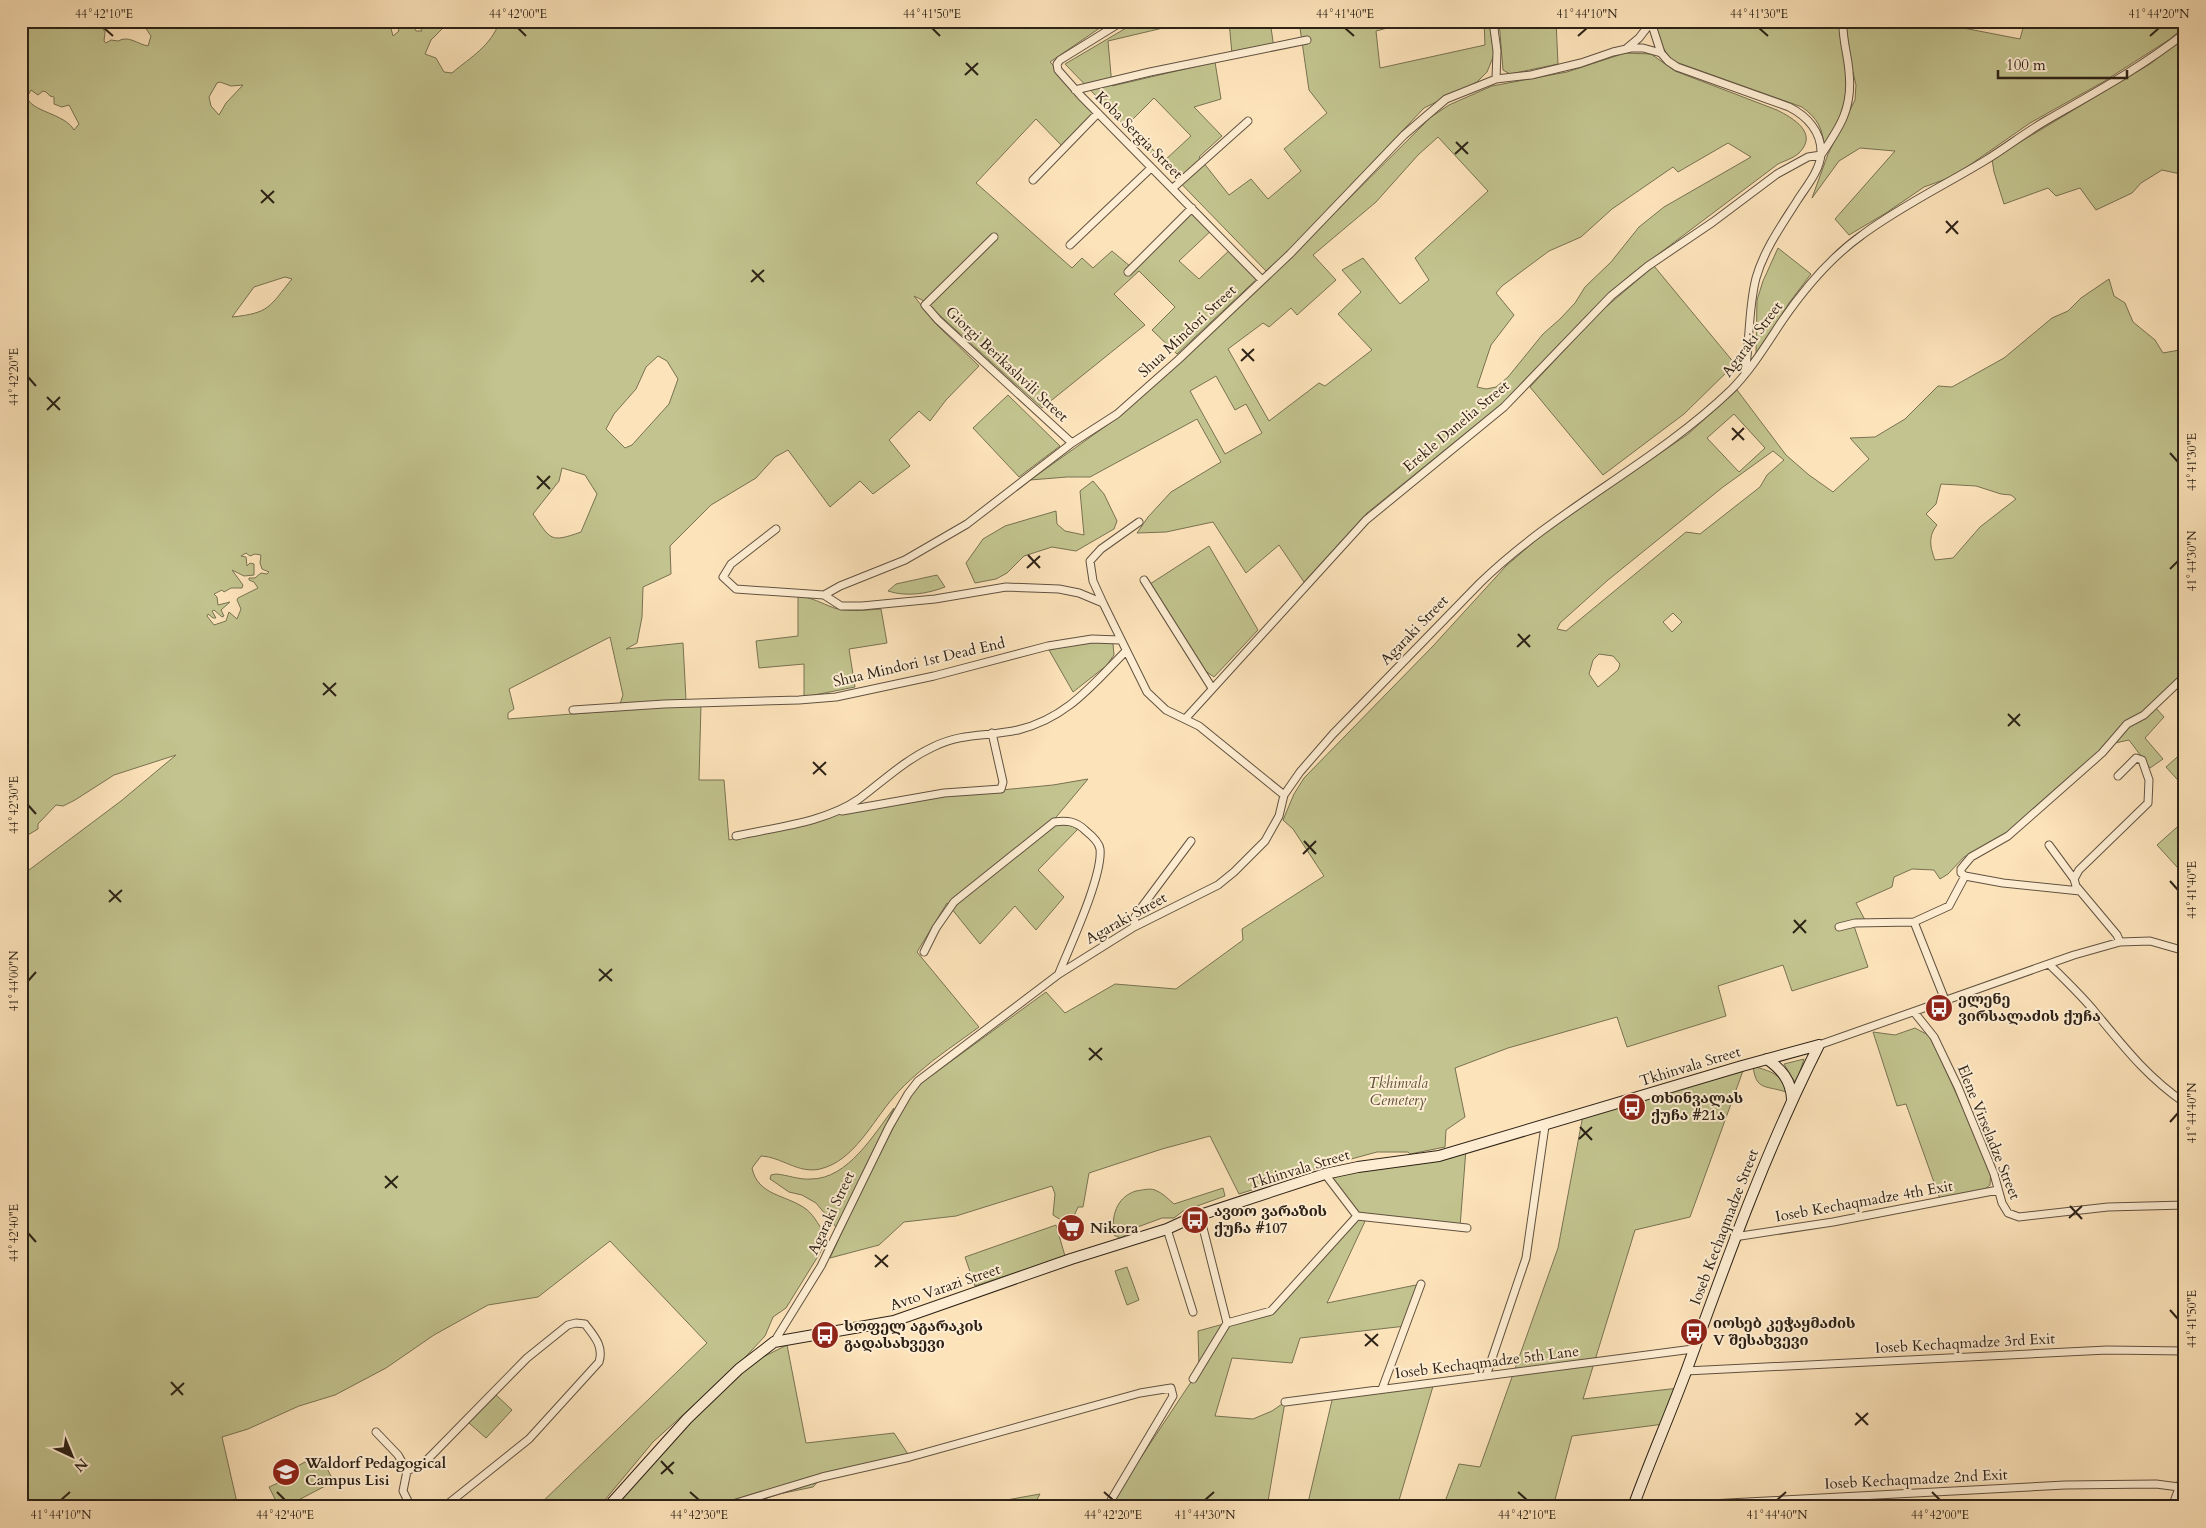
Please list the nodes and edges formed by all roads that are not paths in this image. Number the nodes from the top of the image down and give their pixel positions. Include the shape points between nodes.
1 (1123, 21) edge
2 (1493, 21) edge
3 (1651, 21) edge
4 (1843, 21) edge
5 (2185, 33) edge
6 (1307, 40) dead end
7 (1625, 49) junction
8 (1660, 53) junction
9 (1496, 79) junction
10 (1074, 90) junction
11 (1098, 114) junction
12 (1248, 121) dead end
13 (1821, 155) junction
14 (1151, 168) junction
15 (1033, 180) dead end
16 (1173, 188) junction
17 (1192, 208) junction
18 (994, 237) dead end
19 (1070, 245) dead end
20 (1128, 272) dead end
21 (1262, 280) junction
22 (1744, 375) junction
23 (1072, 443) junction
24 (1139, 522) dead end
25 (776, 528) dead end
26 (1144, 580) dead end
27 (824, 595) junction
28 (1103, 603) junction
29 (1120, 640) junction
30 (1126, 651) junction
31 (2185, 676) edge
32 (1212, 688) junction
33 (573, 710) dead end
34 (1186, 718) junction
35 (992, 733) junction
36 (2118, 776) dead end
37 (1284, 795) junction
38 (834, 812) junction
39 (736, 836) dead end
40 (1191, 842) dead end
41 (2049, 845) dead end
42 (1965, 876) junction
43 (2074, 879) junction
44 (2080, 891) junction
45 (1914, 922) junction
46 (1134, 927) junction
47 (1839, 927) dead end
48 (2120, 942) junction
49 (2184, 951) edge
50 (924, 952) dead end
51 (2185, 961) edge
52 (2050, 964) junction
53 (1059, 974) junction
54 (1945, 1000) junction
55 (1914, 1012) junction
56 (1819, 1045) junction
57 (1767, 1059) junction
58 (1792, 1099) junction
59 (2185, 1103) edge
60 (1545, 1126) junction
61 (1325, 1174) junction
62 (1998, 1190) junction
63 (2185, 1205) edge
64 (1200, 1216) junction
65 (1357, 1216) junction
66 (1467, 1228) dead end
67 (1167, 1229) junction
68 (1734, 1237) junction
69 (1421, 1284) dead end
70 (1193, 1312) dead end
71 (1228, 1322) junction
72 (774, 1342) junction
73 (1694, 1349) junction
74 (2185, 1351) edge
75 (1686, 1371) junction
76 (1486, 1376) junction
77 (1193, 1379) dead end
78 (1382, 1389) junction
79 (1285, 1402) dead end
80 (376, 1432) dead end
81 (407, 1471) junction
82 (2185, 1472) edge
83 (2179, 1487) junction
84 (411, 1507) edge
85 (444, 1507) edge
86 (608, 1507) edge
87 (723, 1507) edge
88 (1107, 1507) edge
89 (1633, 1507) edge
90 (1654, 1507) edge
91 (2172, 1507) edge

1 - 10 street, Koba Sergia Street via 1057,64
2 - 9 street
3 - 7 street via 1639,38
3 - 8 street
4 - 13 street via 1851,98 1840,128
5 - 22 street, Agaraki Street via 2150,60 2029,130 1861,235 1820,273
6 - 10 street
7 - 8 street, Shua Mindori Street via 1642,48
7 - 9 street, Shua Mindori Street via 1530,75
8 - 13 street, Shua Mindori Street via 1677,67 1799,112 1811,123 1819,139
9 - 21 street, Shua Mindori Street via 1446,99 1429,112
10 - 11 street, Koba Sergia Street
11 - 14 street, Koba Sergia Street
11 - 15 street
12 - 16 street
13 - 22 street via 1814,173 1764,254 1752,300
13 - 32 street, Erekle Danelia Street via 1808,157 1777,174 1611,296 1504,407 1366,520
14 - 16 street, Koba Sergia Street
14 - 19 street
16 - 17 street, Koba Sergia Street
17 - 20 street
17 - 21 street, Koba Sergia Street
18 - 23 street, Giorgi Berikashvili Street via 925,305
21 - 23 street, Shua Mindori Street via 1116,414
22 - 37 street, Agaraki Street via 1710,409 1669,442 1544,528 1500,563 1333,734
23 - 27 street, Shua Mindori Street via 968,524 905,560
24 - 28 street via 1101,549 1090,561 1093,581
25 - 27 street via 731,564 722,578 736,589
26 - 32 street
27 - 28 street via 841,606 862,606 935,599 1006,587 1059,589
28 - 29 street
29 - 30 street
29 - 33 street, Shua Mindori 1st Dead End via 1092,639 1048,646 934,676 836,697
30 - 34 street via 1155,701 1166,710
30 - 35 street via 1074,704 1041,722
31 - 42 street via 2144,715 2127,724 2102,753 2008,836 1971,857 1960,869
32 - 34 street, Erekle Danelia Street
34 - 37 street
35 - 38 street via 950,739 931,747 858,799
35 - 38 street via 1003,782 1001,789 944,793
36 - 43 street via 2136,758 2142,760 2149,780 2148,803 2079,870
37 - 46 street, Agaraki Street via 1280,816 1265,841 1234,872 1218,885
38 - 39 street
40 - 46 street via 1140,908
41 - 43 street
42 - 44 street
42 - 45 street via 1949,906
43 - 44 street
44 - 48 street
45 - 47 street
45 - 54 street
46 - 53 street, Agaraki Street
48 - 49 street, Tkhinvala Street via 2150,941
48 - 52 street, Tkhinvala Street
49 - 51 street
50 - 53 street via 954,902 1054,822 1068,820 1084,829 1100,848 1091,892
52 - 54 street, Tkhinvala Street
52 - 59 street via 2128,1054
53 - 72 street, Agaraki Street via 918,1081 863,1177 821,1266
54 - 55 street, Tkhinvala Street
55 - 56 street, Tkhinvala Street
55 - 62 street, Elene Virseladze Street via 1934,1037 1958,1087
56 - 57 street, Tkhinvala Street
56 - 58 street, Ioseb Kechaqmadze Street
57 - 58 street via 1783,1072 1792,1090
57 - 60 street, Tkhinvala Street
58 - 68 street, Ioseb Kechaqmadze Street
60 - 61 street, Tkhinvala Street via 1439,1156
60 - 76 street via 1526,1258
61 - 64 street, Tkhinvala Street
61 - 65 street
62 - 63 street, Elene Virseladze Street via 2008,1213 2019,1217 2108,1207
62 - 68 street, Ioseb Kechaqmadze 4th Exit via 1833,1222
64 - 67 street, Avto Varazi Street
64 - 71 street
65 - 66 street
65 - 71 street via 1271,1311
67 - 70 street
67 - 72 street, Avto Varazi Street via 894,1321
68 - 73 street, Ioseb Kechaqmadze Street
69 - 78 street
71 - 77 street
72 - 86 street, Avto Varazi Street via 739,1369 687,1419
73 - 75 street, Ioseb Kechaqmadze Street
73 - 76 street, Ioseb Kechaqmadze 5th Lane
74 - 75 street, Ioseb Kechaqmadze 3rd Exit via 2107,1350
75 - 89 street, Ioseb Kechaqmadze Street
76 - 78 street, Ioseb Kechaqmadze 5th Lane
78 - 79 street, Ioseb Kechaqmadze 5th Lane
80 - 81 street via 398,1455
81 - 84 street via 403,1490
81 - 85 street via 424,1462 508,1377 554,1336 568,1326 585,1324 600,1345 599,1362 530,1439
82 - 83 street
83 - 90 street, Ioseb Kechaqmadze 2nd Exit via 2156,1484 2065,1485
83 - 91 street
87 - 88 street via 822,1477 910,1457 1140,1393 1171,1388 1173,1396

